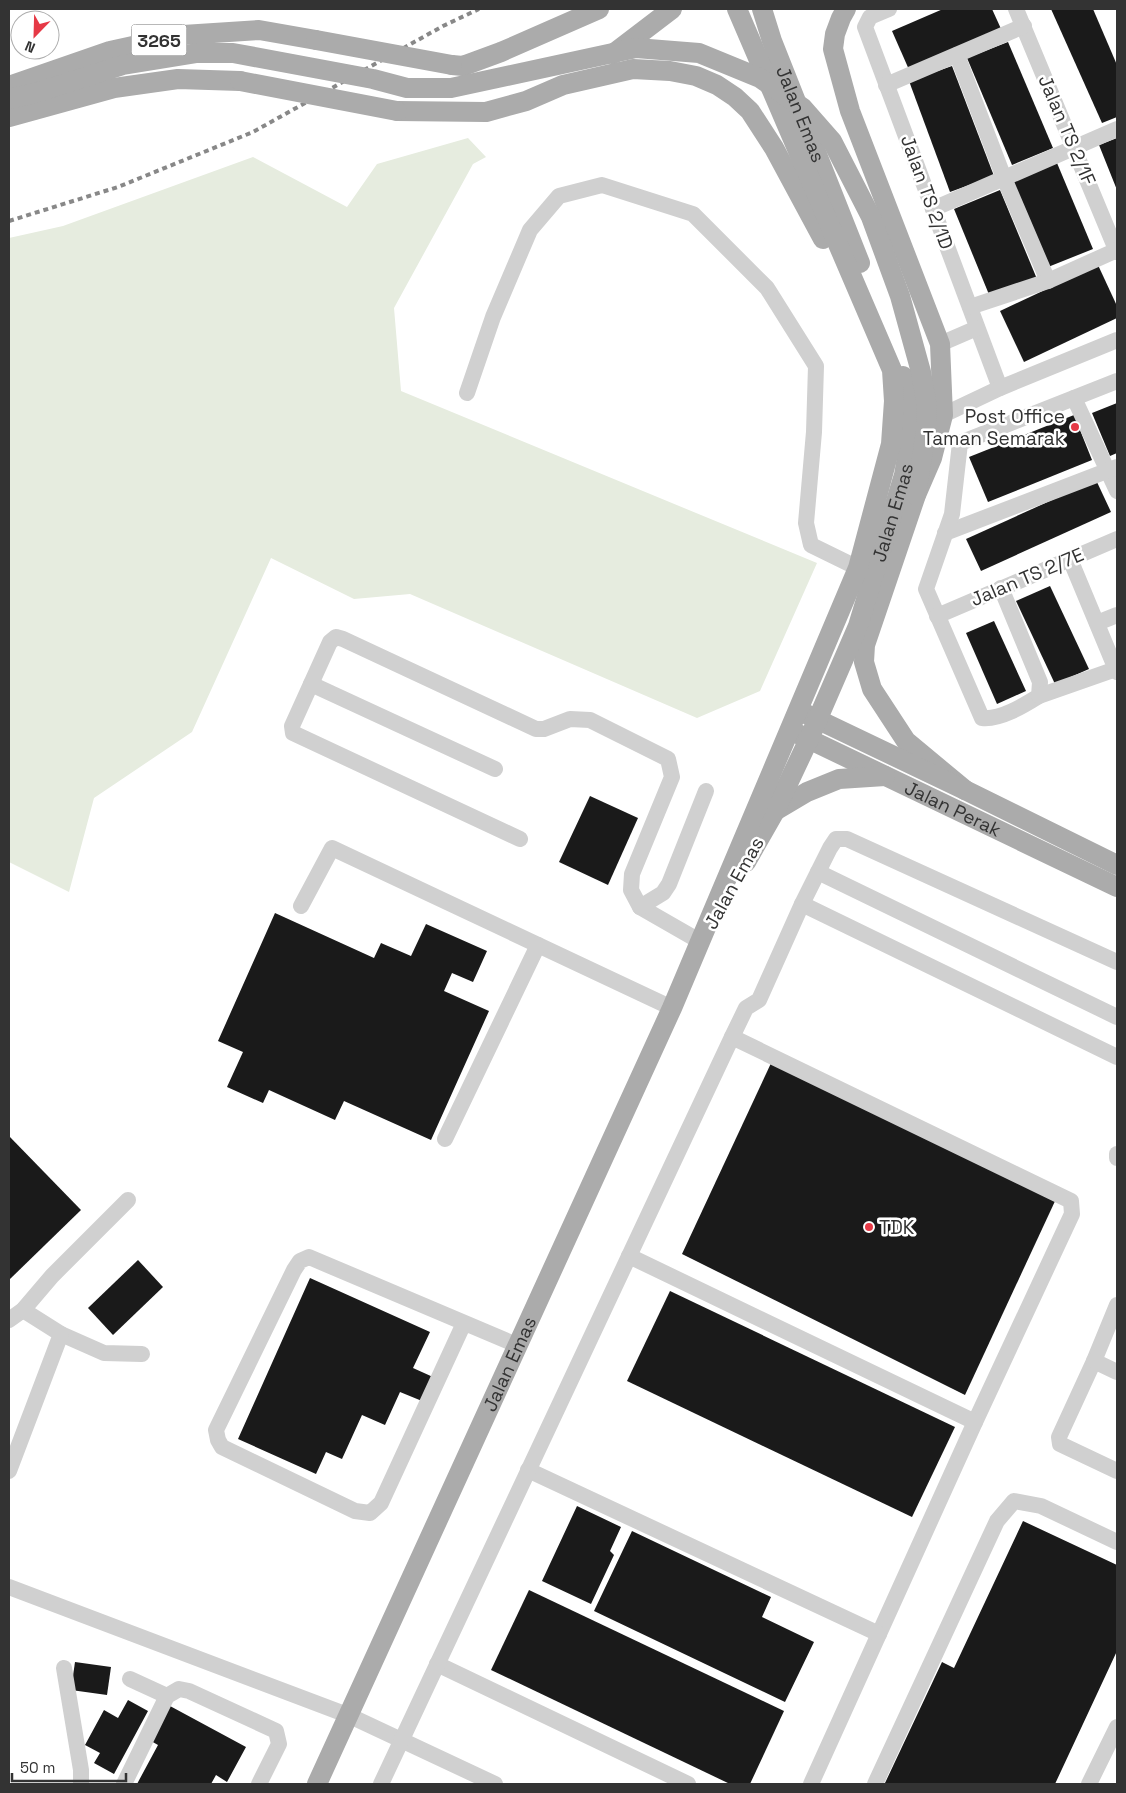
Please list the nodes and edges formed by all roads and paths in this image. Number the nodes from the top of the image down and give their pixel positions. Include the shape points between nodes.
1 (599, 9) edge
2 (737, 9) edge
3 (762, 9) edge
4 (773, 9) edge
5 (846, 9) edge
6 (889, 9) edge
7 (1016, 9) edge
8 (659, 13) edge
9 (1024, 26) junction
10 (772, 41) junction
11 (957, 55) junction
12 (886, 85) junction
13 (9, 86) edge
14 (9, 99) edge
15 (397, 111) junction
16 (9, 117) edge
17 (1117, 129) edge
18 (1074, 148) junction
19 (1004, 178) junction
20 (933, 209) junction
21 (1117, 251) edge
22 (1048, 281) junction
23 (970, 308) junction
24 (977, 328) junction
25 (1117, 340) edge
26 (940, 344) junction
27 (1117, 381) edge
28 (1000, 388) junction
29 (467, 393) dead end
30 (1074, 398) junction
31 (894, 401) junction
32 (943, 415) junction
33 (1112, 469) edge
34 (1117, 492) edge
35 (916, 495) junction
36 (945, 533) junction
37 (1117, 539) edge
38 (1070, 559) junction
39 (858, 568) junction
40 (1001, 588) junction
41 (1117, 614) edge
42 (937, 616) junction
43 (1097, 622) junction
44 (1117, 670) edge
45 (311, 684) junction
46 (1039, 696) junction
47 (798, 710) junction
48 (818, 720) junction
49 (790, 729) junction
50 (810, 739) junction
51 (496, 768) dead end
52 (887, 776) junction
53 (965, 790) junction
54 (706, 791) dead end
55 (775, 812) junction
56 (520, 839) dead end
57 (1117, 866) edge
58 (818, 872) junction
59 (1117, 887) edge
60 (802, 904) junction
61 (301, 906) dead end
62 (640, 907) junction
63 (701, 942) junction
64 (538, 945) junction
65 (1117, 962) edge
66 (672, 1008) junction
67 (1117, 1017) edge
68 (732, 1036) junction
69 (1117, 1057) edge
70 (445, 1139) dead end
71 (1117, 1154) edge
72 (1117, 1158) edge
73 (128, 1200) dead end
74 (629, 1256) junction
75 (1117, 1305) edge
76 (23, 1310) junction
77 (9, 1320) edge
78 (464, 1323) junction
79 (60, 1334) junction
80 (518, 1346) junction
81 (142, 1354) dead end
82 (1094, 1361) junction
83 (1117, 1372) edge
84 (975, 1422) junction
85 (528, 1470) junction
86 (9, 1471) edge
87 (1117, 1471) edge
88 (1117, 1542) edge
89 (9, 1587) edge
90 (879, 1634) junction
91 (437, 1664) junction
92 (64, 1668) dead end
93 (130, 1679) dead end
94 (167, 1696) junction
95 (350, 1716) junction
96 (1117, 1727) edge
97 (401, 1740) junction
98 (81, 1784) edge
99 (124, 1784) edge
100 (259, 1784) edge
101 (317, 1784) edge
102 (381, 1784) edge
103 (495, 1784) edge
104 (688, 1784) edge
105 (810, 1784) edge
106 (874, 1784) edge
107 (1089, 1784) edge

1 - 13 main road, 3265, bridge via 463,66 259,30 182,35 110,51
2 - 31 main road, Jalan Emas via 892,370
3 - 10 main road, Jalan Emas
4 - 10 main road
5 - 26 main road via 840,18 833,49 850,111
6 - 12 street, Jalan TS 2/1D via 870,17 865,27
7 - 9 street, Jalan TS 2/1F
8 - 15 main road, 3265 via 610,56 589,65 495,98
9 - 11 street
9 - 18 street, Jalan TS 2/1F
10 - 48 main road, Jalan Emas via 902,370 909,406 909,446 904,475 858,626
11 - 12 street
11 - 19 street
12 - 20 street, Jalan TS 2/1D
14 - 35 main road, bridge via 123,65 197,53 233,53 407,88 452,88 636,48 699,53 760,78 803,108 832,140 871,217 900,296 927,407 926,438
15 - 16 main road, 3265, bridge via 240,81 178,79 123,87
15 - 31 main road via 486,112 526,101 563,85 633,69 670,71 696,76 717,85 750,111 774,148 856,304
17 - 18 street
18 - 19 street
18 - 21 street, Jalan TS 2/1F
19 - 20 street
19 - 22 street
20 - 23 street, Jalan TS 2/1D
21 - 22 street
22 - 23 street
23 - 24 street, Jalan TS 2/1D
24 - 26 street
24 - 28 street, Jalan TS 2/1D
25 - 28 street
26 - 32 main road
27 - 30 street
28 - 32 street
29 - 39 street via 493,317 530,230 559,196 602,185 693,214 767,288 816,366 806,523 812,546
30 - 33 street
30 - 36 street via 960,443 952,514
31 - 39 main road, Jalan Emas via 891,444
32 - 35 main road via 932,458
33 - 34 street
33 - 36 street
35 - 53 main road via 865,645 864,662 872,689 906,741
36 - 42 street via 926,589
37 - 38 street, Jalan TS 2/7E
38 - 40 street, Jalan TS 2/7E
38 - 43 street
39 - 47 main road, Jalan Emas
40 - 42 street, Jalan TS 2/7E
40 - 46 street via 1040,682
41 - 43 street
42 - 46 street via 982,718 991,719
43 - 44 street
44 - 46 street
45 - 51 street
45 - 56 street via 292,726 293,733
45 - 62 street via 330,642 336,637 536,729 570,720 590,720 668,759 672,777 632,874 631,890
47 - 48 main road, Jalan Perak
47 - 49 main road, Jalan Emas
48 - 50 main road, Jalan Emas
48 - 53 main road, Jalan Perak
49 - 50 main road, Jalan Perak
49 - 63 main road, Jalan Emas
50 - 52 main road, Jalan Perak
50 - 55 main road, Jalan Emas
52 - 55 main road via 839,780 807,792
52 - 59 main road, Jalan Perak
53 - 57 main road, Jalan Perak
54 - 62 street via 669,884 663,893
55 - 63 main road, Jalan Emas
58 - 60 street
58 - 65 street via 836,840 847,839
58 - 67 street
60 - 68 street via 759,1000 746,1008
60 - 69 street
61 - 64 street via 332,848
62 - 63 street
63 - 66 main road, Jalan Emas
64 - 66 street
64 - 70 street
66 - 80 main road, Jalan Emas
68 - 74 street
68 - 84 street via 1071,1201 1072,1214
71 - 72 street
73 - 76 street
74 - 84 street
74 - 85 street
75 - 82 street
76 - 77 street
76 - 79 street
78 - 78 street via 308,1257 300,1261 294,1270 216,1430 218,1440 222,1447 240,1456 355,1511 370,1513 381,1503
78 - 80 street
79 - 81 street via 104,1353
79 - 86 street
80 - 95 main road, Jalan Emas
82 - 83 street
82 - 87 street via 1059,1437 1060,1444
84 - 90 street
85 - 90 street
85 - 91 street
88 - 106 street via 1041,1506 1014,1501 997,1522
89 - 95 street
90 - 105 street
91 - 97 street
91 - 104 street
92 - 98 street
93 - 94 street
94 - 99 street
94 - 100 street via 179,1688 189,1691 276,1731 279,1744
95 - 97 street
95 - 101 main road, Jalan Emas
96 - 107 street
97 - 102 street
97 - 103 street

